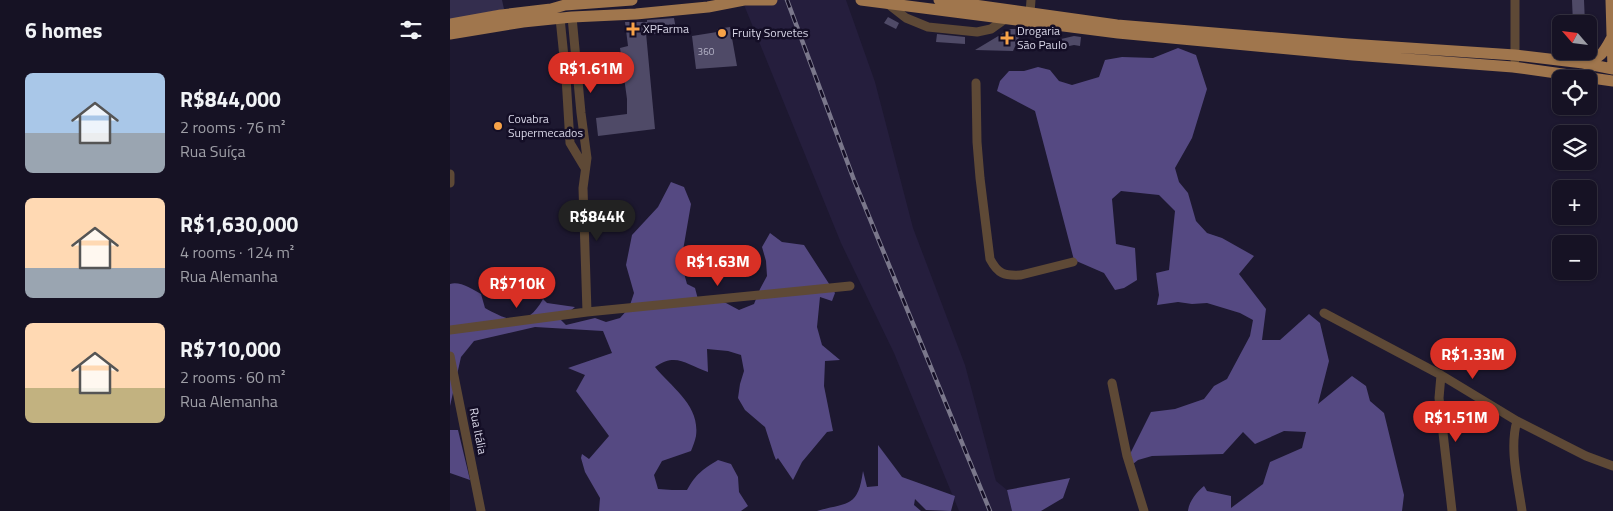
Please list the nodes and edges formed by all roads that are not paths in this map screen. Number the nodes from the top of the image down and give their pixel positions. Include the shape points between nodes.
1 (632, 0) edge
2 (744, 0) edge
3 (772, 0) edge
4 (861, 0) edge
5 (939, 0) edge
6 (1031, 0) edge
7 (1515, 0) edge
8 (1611, 0) edge
9 (731, 1) edge
10 (564, 2) edge
11 (594, 2) junction
12 (888, 4) junction
13 (1030, 12) junction
14 (556, 14) junction
15 (572, 16) junction
16 (1005, 19) junction
17 (450, 24) edge
18 (450, 34) edge
19 (1611, 39) junction
20 (576, 53) junction
21 (564, 55) junction
22 (1515, 55) junction
23 (1583, 63) junction
24 (1515, 67) junction
25 (1613, 69) edge
26 (1601, 80) junction
27 (1613, 81) edge
28 (976, 83) dead end
29 (583, 129) junction
30 (570, 130) junction
31 (586, 171) junction
32 (450, 174) edge
33 (450, 183) edge
34 (1073, 262) dead end
35 (850, 286) dead end
36 (587, 312) junction
37 (1324, 313) dead end
38 (450, 330) edge
39 (450, 356) edge
40 (1441, 375) junction
41 (1112, 383) dead end
42 (1517, 421) junction
43 (1613, 466) edge
44 (481, 511) edge
45 (1144, 511) edge
46 (1452, 511) edge
47 (1522, 511) edge

1 - 11 main road
2 - 3 main road
2 - 9 main road
4 - 12 main road
5 - 13 main road
6 - 13 street
7 - 22 street
8 - 19 main road
9 - 15 main road via 708,7 636,14
10 - 11 main road
10 - 14 main road
11 - 15 main road via 575,8
12 - 16 main road
12 - 16 street via 906,18 928,27 977,32 991,29
13 - 22 main road via 1126,26
14 - 15 main road via 565,12
14 - 17 main road via 501,15
14 - 18 main road
14 - 21 street
15 - 20 street
16 - 24 main road via 1127,34
19 - 23 main road via 1602,55
19 - 25 main road
20 - 21 street
20 - 29 street
21 - 30 street
22 - 23 main road
22 - 24 street
23 - 25 main road
24 - 26 main road
25 - 26 main road
26 - 27 main road
28 - 34 street via 978,160 990,259 995,269 1012,276
29 - 30 street via 577,138
29 - 31 street
30 - 31 street via 570,143
31 - 36 street via 583,188
32 - 33 street
35 - 36 street
36 - 38 street
37 - 40 street
39 - 44 street, Rua Itália
40 - 42 street
40 - 46 street via 1438,398
41 - 45 street via 1127,456
42 - 43 street
42 - 47 street via 1514,443

